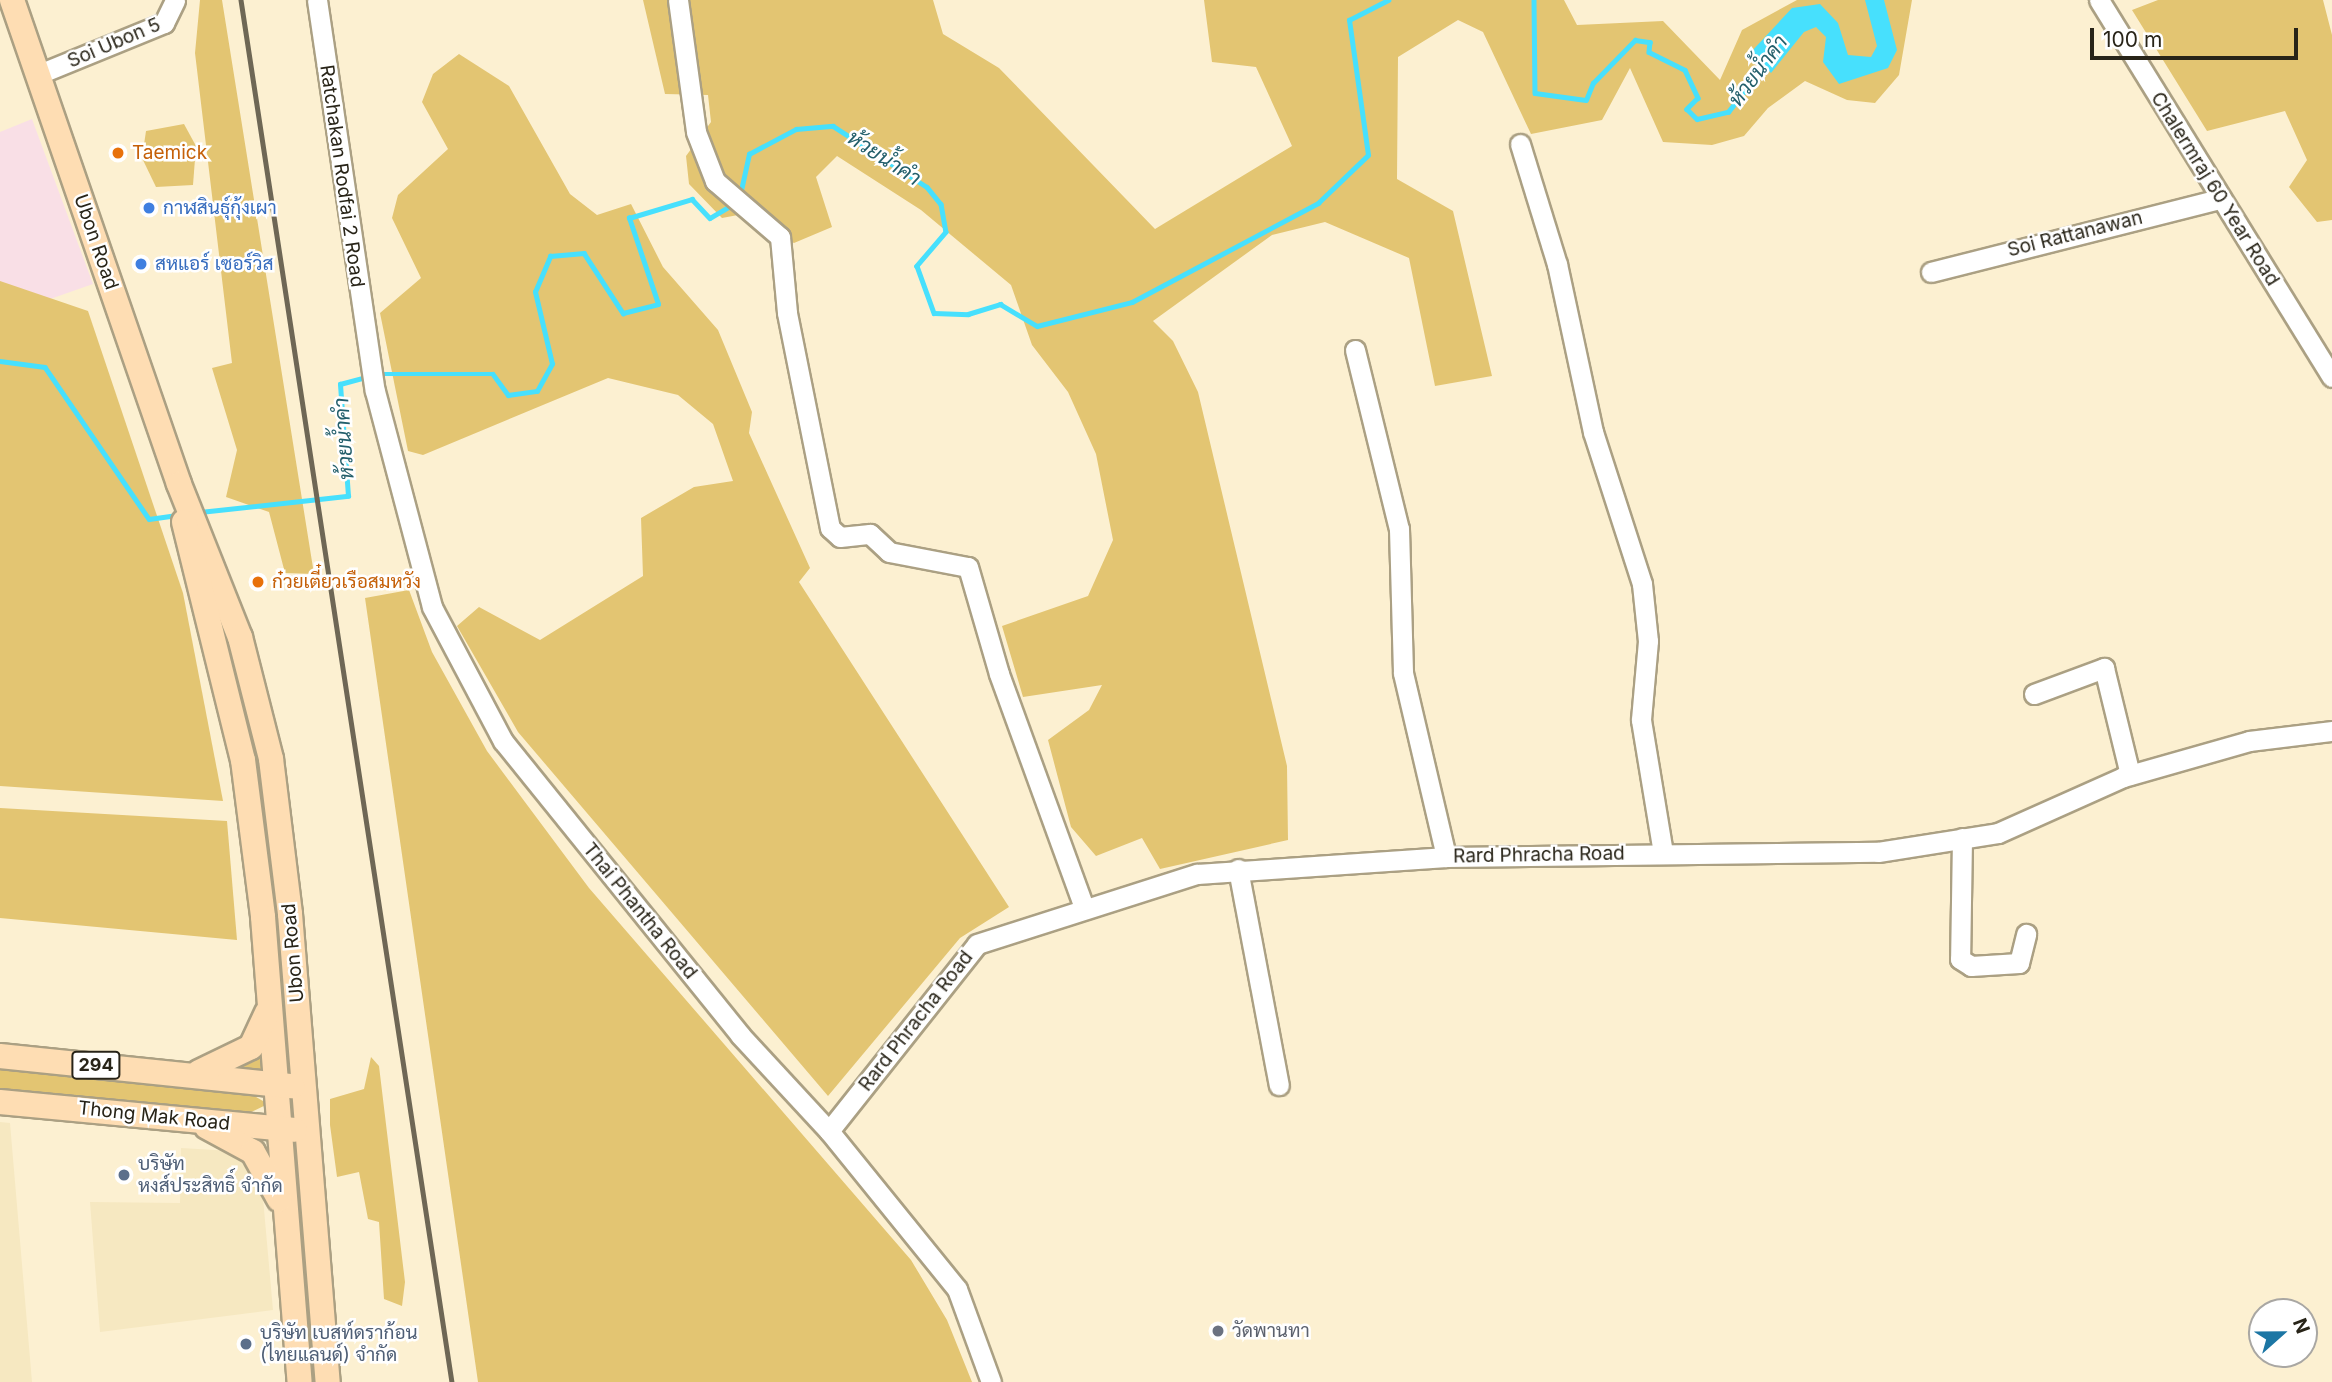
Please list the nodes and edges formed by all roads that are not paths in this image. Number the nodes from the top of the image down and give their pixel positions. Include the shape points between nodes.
1 (12, 0) edge
2 (175, 0) edge
3 (317, 0) edge
4 (678, 0) edge
5 (2099, 0) edge
6 (39, 74) junction
7 (1520, 144) dead end
8 (2220, 199) junction
9 (1931, 272) dead end
10 (1355, 350) dead end
11 (2332, 377) edge
12 (374, 391) joint
13 (194, 536) junction
14 (2034, 694) dead end
15 (2332, 731) edge
16 (2130, 775) junction
17 (1962, 838) junction
18 (1663, 853) junction
19 (1446, 857) junction
20 (1238, 869) junction
21 (1083, 905) junction
22 (2026, 934) dead end
23 (269, 1008) junction
24 (0, 1056) edge
25 (192, 1074) junction
26 (276, 1085) junction
27 (1279, 1085) dead end
28 (303, 1087) junction
29 (0, 1102) edge
30 (185, 1117) junction
31 (279, 1129) junction
32 (307, 1130) junction
33 (829, 1131) junction
34 (288, 1234) junction
35 (300, 1382) edge
36 (328, 1382) edge
37 (991, 1382) edge

1 - 6 main road, Ubon Road
2 - 6 street, Soi Ubon 5 via 164,23
3 - 12 street, Ratchakan Rodfai 2 Road
4 - 21 street via 696,132 723,189 780,237 786,262 787,313 830,528 840,537 870,534 889,552 968,567 999,674
5 - 8 street, Chalermraj 60 Year Road
6 - 13 main road, Ubon Road
7 - 18 street via 1557,264 1593,432 1642,584 1648,642 1641,720
8 - 9 street, Soi Rattanawan
8 - 11 street, Chalermraj 60 Year Road
10 - 19 street via 1399,529 1403,673
12 - 33 street, Thai Phantha Road via 432,607 503,741 740,1035
13 - 23 main road, Ubon Road via 243,760
13 - 28 main road, Ubon Road via 240,638 271,759
14 - 16 street via 2104,668
15 - 16 street, Rard Phracha Road via 2249,741
16 - 17 street, Rard Phracha Road via 1998,833
17 - 18 street, Rard Phracha Road via 1878,852
17 - 22 street via 1960,959 1971,966 2018,963
18 - 19 street, Rard Phracha Road
19 - 20 street, Rard Phracha Road
20 - 21 street, Rard Phracha Road
20 - 27 street
21 - 33 street, Rard Phracha Road via 977,944
23 - 25 main road via 251,1047
23 - 26 main road, Ubon Road
24 - 25 main road, 294
25 - 26 main road, 294
26 - 28 main road, 294
26 - 31 main road, Ubon Road
28 - 32 main road, Ubon Road
29 - 30 main road, Thong Mak Road / 294
30 - 31 main road, Thong Mak Road / 294
30 - 34 main road via 253,1152 275,1182
31 - 32 main road, Thong Mak Road / 294
31 - 34 main road, Ubon Road
32 - 36 main road, Ubon Road
33 - 37 street, Thai Phantha Road via 957,1289
34 - 35 main road, Ubon Road

